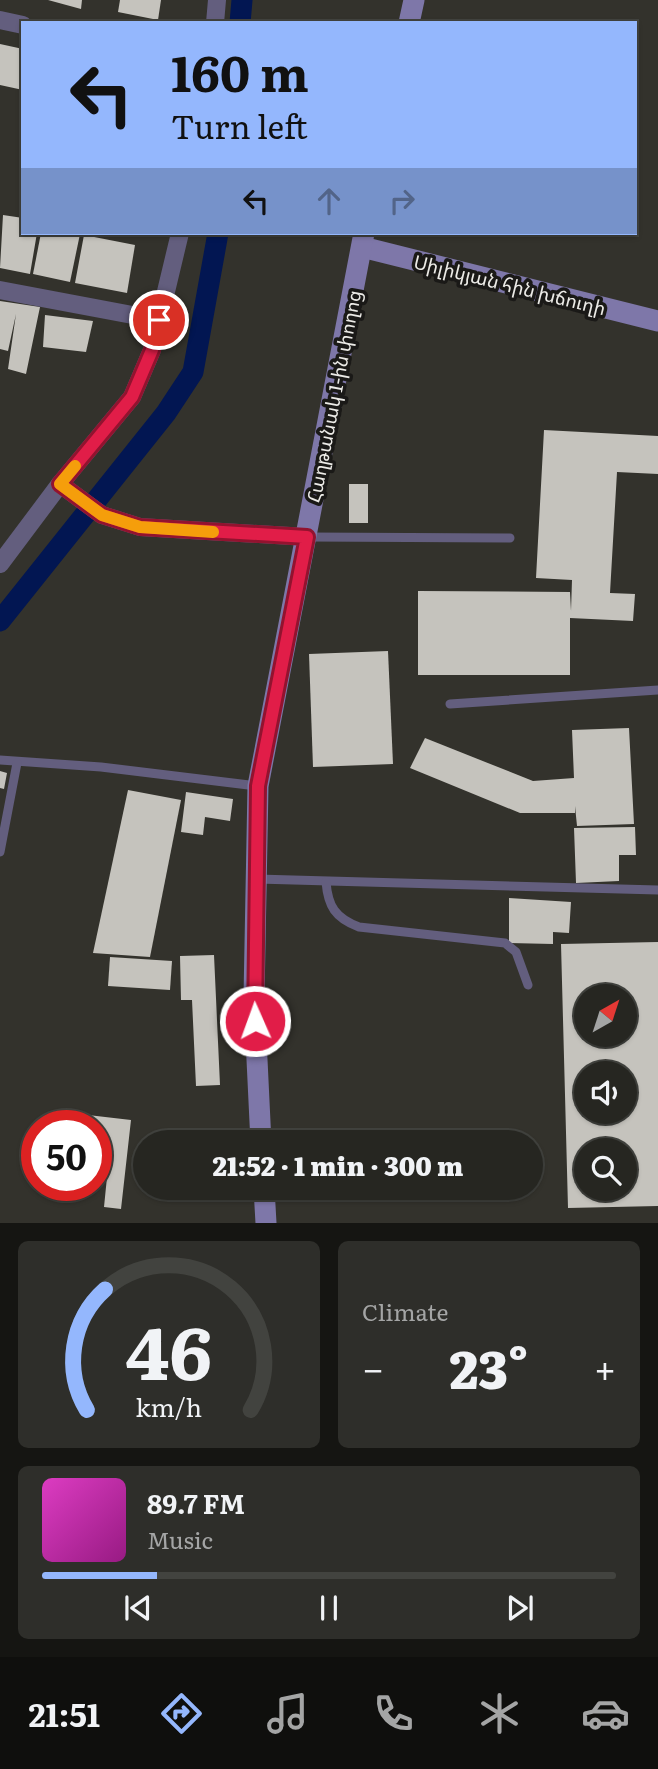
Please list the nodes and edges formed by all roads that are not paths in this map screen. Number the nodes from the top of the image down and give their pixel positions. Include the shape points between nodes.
1 (217, 0) edge
2 (414, 0) edge
3 (0, 20) edge
4 (215, 21) edge
5 (409, 21) edge
6 (21, 24) edge
7 (180, 235) edge
8 (363, 240) edge
9 (0, 290) edge
10 (159, 320) junction
11 (658, 321) edge
12 (60, 484) junction
13 (307, 537) junction
14 (510, 538) dead end
15 (0, 564) edge
16 (658, 690) edge
17 (450, 704) dead end
18 (0, 760) edge
19 (17, 763) junction
20 (258, 786) junction
21 (0, 852) edge
22 (255, 879) junction
23 (326, 882) junction
24 (658, 890) edge
25 (528, 985) dead end
26 (260, 1130) edge
27 (264, 1200) edge
28 (265, 1223) edge

1 - 4 street
2 - 5 main road
3 - 6 street
7 - 10 street
8 - 11 main road, Սիլիկյան հին խճուղի
8 - 13 main road, Հաղթանակ 1-ին փողոց
9 - 10 street
10 - 12 street via 132,397
12 - 13 street via 102,515 140,527
12 - 15 street
13 - 14 lane
13 - 20 main road, Հաղթանակ 1-ին փողոց
16 - 17 lane
18 - 19 lane
19 - 20 lane via 101,767
19 - 21 lane
20 - 22 main road, Հաղթանակ 1-ին փողոց
22 - 23 lane
22 - 26 main road, Հաղթանակ 1-ին փողոց via 254,996
23 - 24 lane
23 - 25 lane via 328,901 344,922 505,943 516,952
27 - 28 main road

